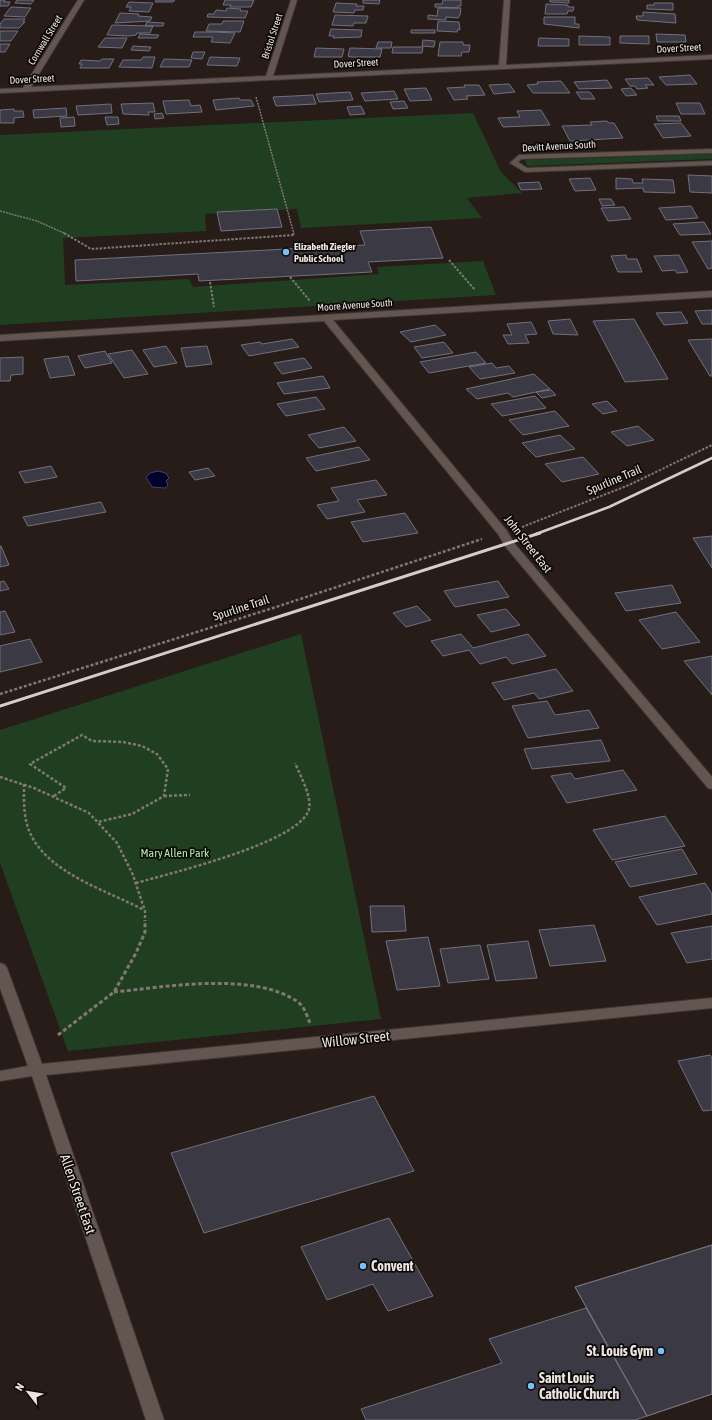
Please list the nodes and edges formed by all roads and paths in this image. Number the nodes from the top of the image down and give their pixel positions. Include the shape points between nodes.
1 (80, 0) edge
2 (294, 0) edge
3 (507, 0) edge
4 (712, 57) edge
5 (502, 66) junction
6 (269, 78) junction
7 (26, 90) junction
8 (0, 91) edge
9 (255, 92) dead end
10 (712, 151) edge
11 (712, 163) edge
12 (0, 211) edge
13 (449, 260) dead end
14 (290, 277) dead end
15 (210, 282) dead end
16 (476, 291) dead end
17 (712, 294) edge
18 (309, 299) dead end
19 (214, 305) dead end
20 (326, 317) junction
21 (0, 338) edge
22 (712, 445) edge
23 (520, 527) dead end
24 (486, 538) dead end
25 (0, 694) edge
26 (295, 763) dead end
27 (0, 777) edge
28 (24, 784) junction
29 (712, 785) edge
30 (190, 795) dead end
31 (53, 796) junction
32 (164, 796) junction
33 (97, 822) junction
34 (136, 883) junction
35 (145, 911) junction
36 (0, 968) edge
37 (114, 992) junction
38 (712, 1003) edge
39 (58, 1035) dead end
40 (316, 1042) junction
41 (37, 1070) junction
42 (0, 1076) edge
43 (155, 1420) edge

1 - 7 street, Cornwall Street
2 - 6 street, Bristol Street
3 - 5 street
4 - 5 street, Dover Street
5 - 6 street, Dover Street
6 - 7 street, Dover Street
7 - 8 street, Dover Street
9 - 12 path via 294,235 91,249 63,231 30,218
10 - 11 street, Devitt Avenue South via 519,156 514,163 525,170
13 - 16 path
14 - 18 path
15 - 19 path
17 - 20 street, Moore Avenue South
20 - 21 street, Moore Avenue South
20 - 29 street, John Street East via 503,533 509,544
22 - 23 path, Spurline Trail via 629,485
24 - 25 path, Spurline Trail
26 - 34 path via 309,801 308,812 301,821 280,834 238,852
27 - 28 path
28 - 31 path
28 - 35 path via 21,804 28,829 41,851 65,872 125,899
30 - 32 path
31 - 32 path via 66,788 30,764 82,735 92,741 123,742 142,746 157,754 168,769
31 - 33 path via 89,813
32 - 33 path via 134,813
33 - 34 path via 118,843
34 - 35 path
35 - 37 path via 145,932
36 - 41 street, Allen Street East
37 - 39 path
37 - 40 path via 193,984 242,985 279,992 299,1003 313,1029
38 - 40 street, Willow Street
40 - 41 street, Willow Street
41 - 42 street, Willow Street
41 - 43 street, Allen Street East

